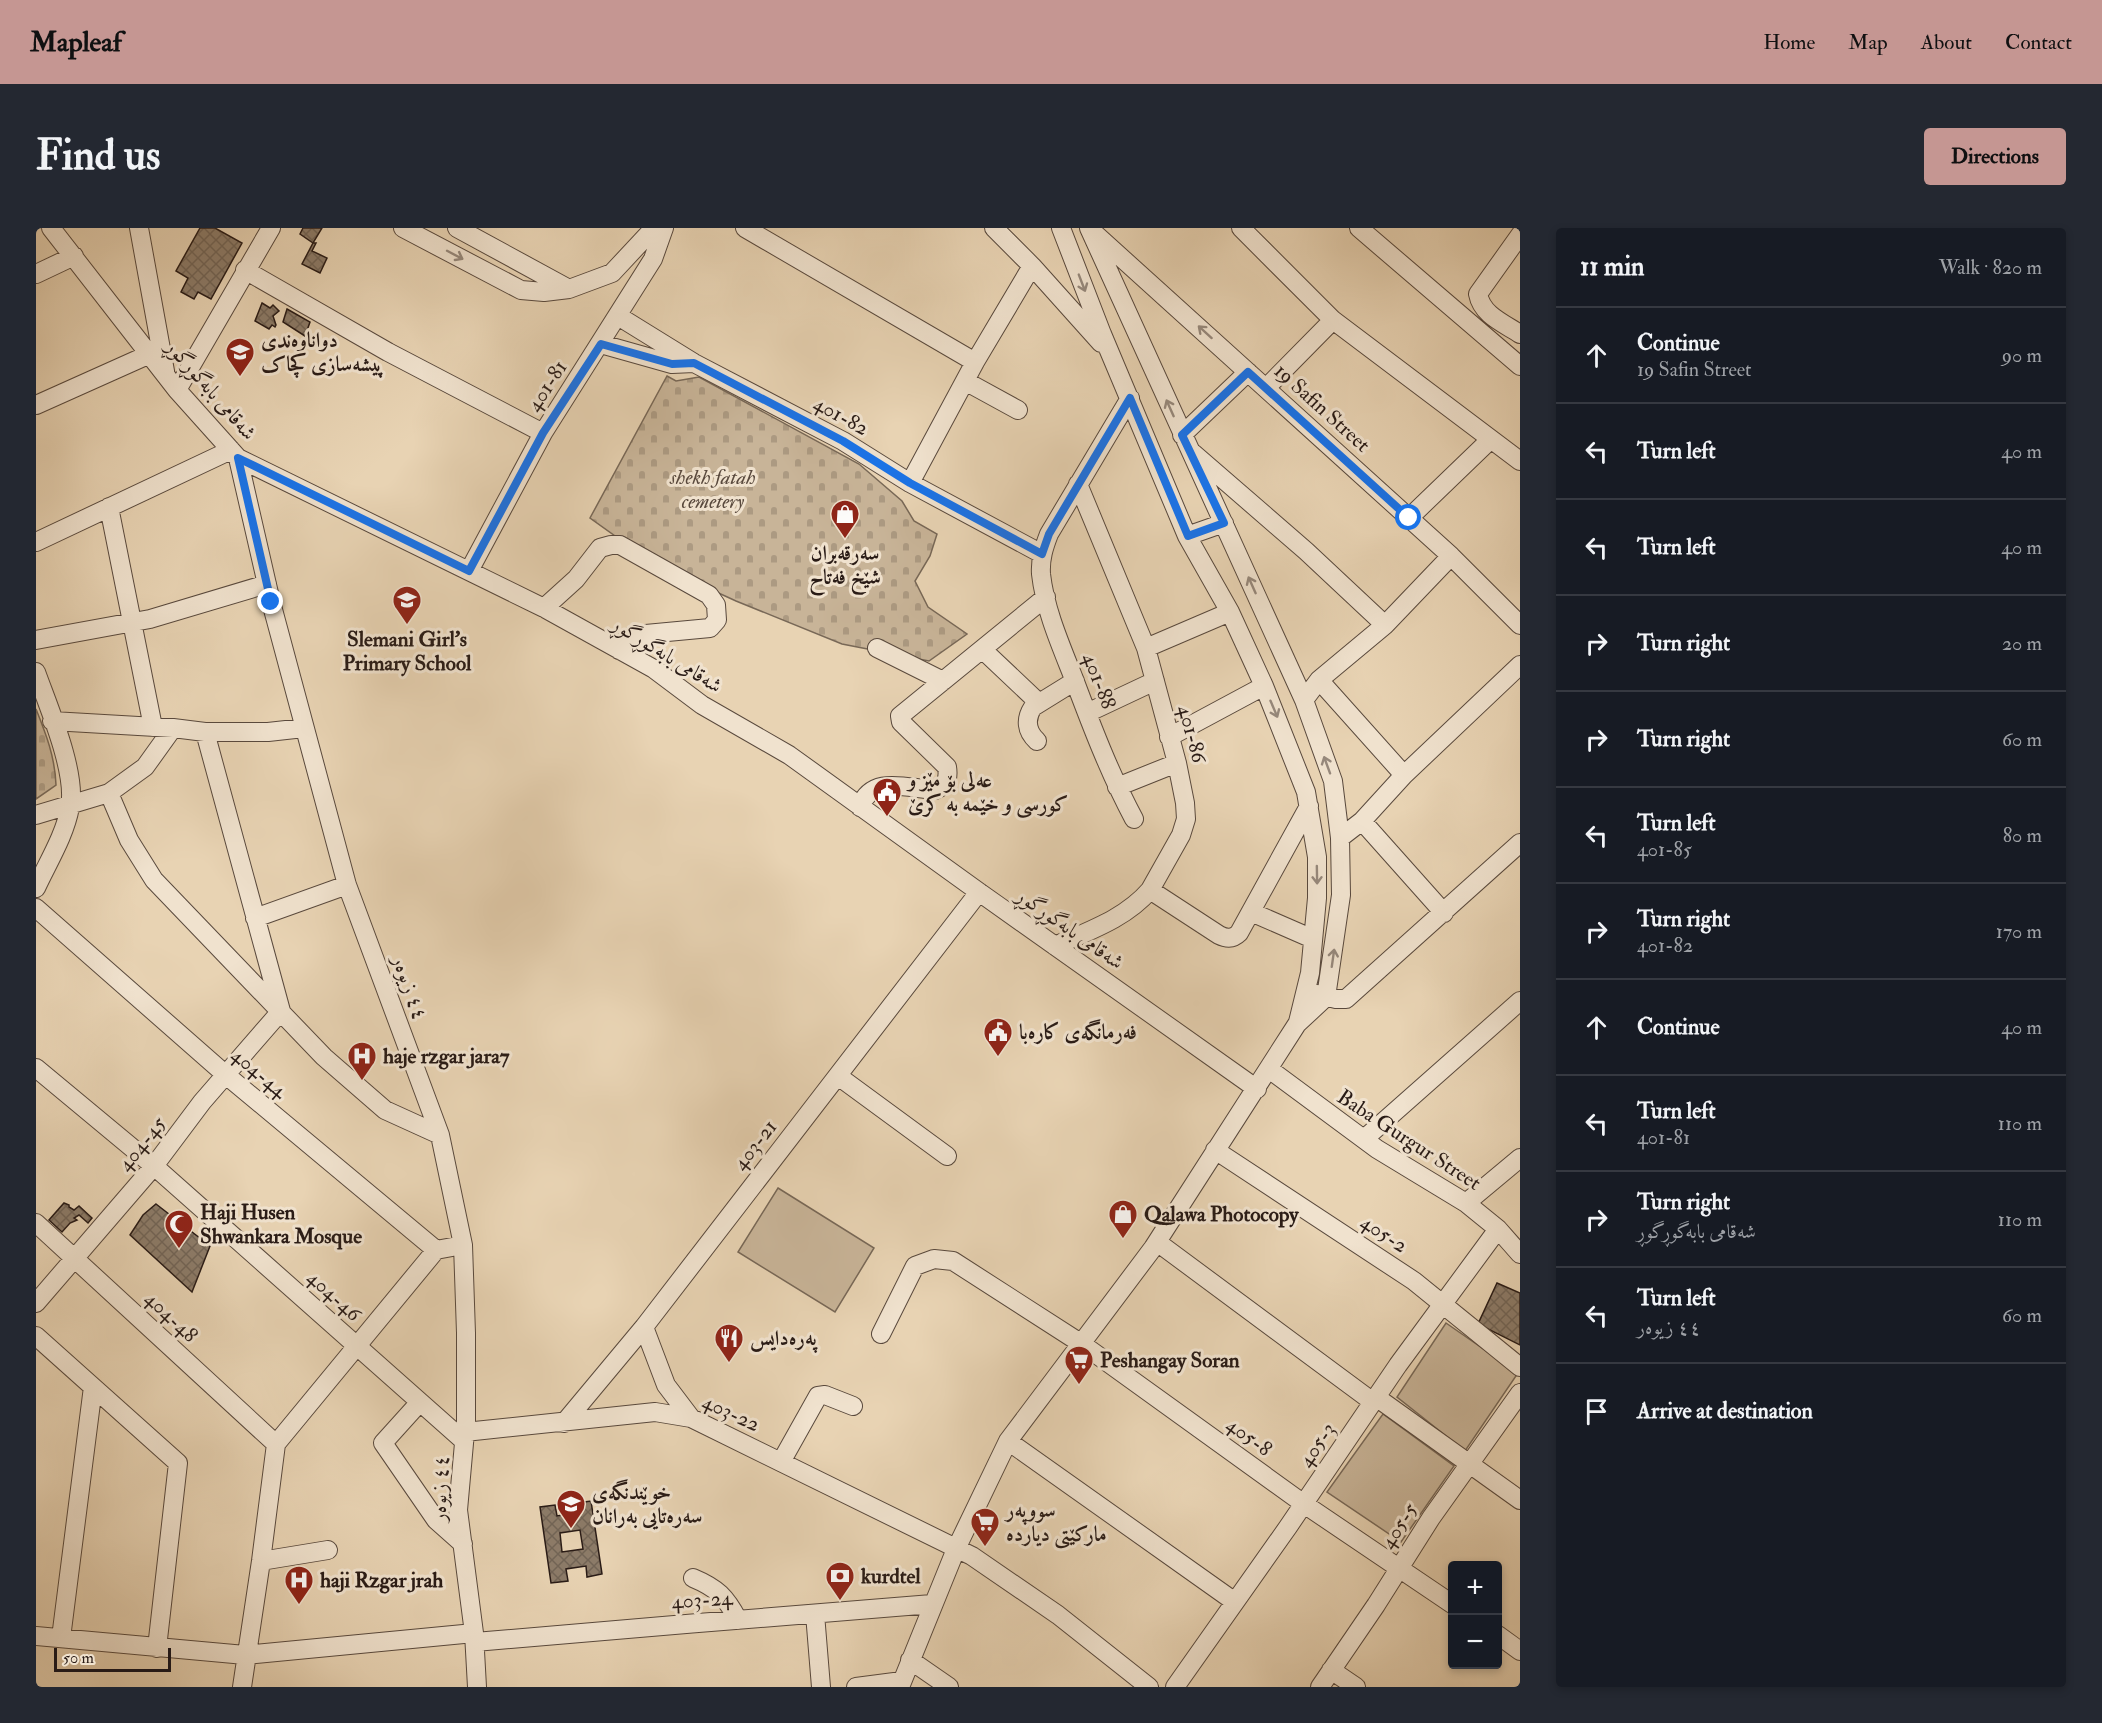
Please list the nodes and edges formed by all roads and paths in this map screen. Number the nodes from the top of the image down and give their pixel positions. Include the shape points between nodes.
1 (51, 228) edge
2 (139, 228) edge
3 (271, 228) edge
4 (403, 228) edge
5 (457, 228) edge
6 (654, 228) edge
7 (664, 228) edge
8 (745, 228) edge
9 (994, 228) edge
10 (1061, 228) edge
11 (1090, 228) edge
12 (1241, 228) edge
13 (1359, 228) edge
14 (1520, 235) edge
15 (74, 256) junction
16 (1032, 266) junction
17 (245, 270) junction
18 (36, 274) edge
19 (569, 289) junction
20 (618, 316) junction
21 (1333, 320) junction
22 (1520, 334) edge
23 (601, 344) junction
24 (150, 354) junction
25 (1111, 354) junction
26 (975, 362) junction
27 (694, 363) junction
28 (1520, 366) edge
29 (1248, 372) junction
30 (165, 373) junction
31 (965, 381) junction
32 (1266, 388) junction
33 (177, 390) junction
34 (1130, 398) junction
35 (36, 405) edge
36 (1018, 410) dead end
37 (543, 433) junction
38 (1491, 439) junction
39 (1186, 442) junction
40 (234, 454) junction
41 (1520, 461) edge
42 (910, 483) junction
43 (1078, 484) junction
44 (109, 507) junction
45 (1409, 518) junction
46 (1224, 523) junction
47 (1188, 536) junction
48 (36, 542) edge
49 (1042, 554) junction
50 (1451, 556) junction
51 (469, 571) junction
52 (267, 584) junction
53 (1046, 597) junction
54 (544, 608) junction
55 (1230, 612) junction
56 (133, 622) junction
57 (1385, 625) junction
58 (1520, 625) edge
59 (36, 640) edge
60 (878, 648) dead end
61 (1146, 648) junction
62 (619, 650) junction
63 (983, 650) junction
64 (1520, 665) edge
65 (36, 672) edge
66 (1319, 680) junction
67 (943, 681) junction
68 (1075, 681) junction
69 (1155, 681) junction
70 (1264, 686) junction
71 (1304, 700) junction
72 (1038, 702) junction
73 (1087, 713) junction
74 (52, 721) junction
75 (153, 727) junction
76 (173, 728) junction
77 (304, 728) junction
78 (205, 732) junction
79 (1169, 737) junction
80 (1037, 741) dead end
81 (1177, 763) junction
82 (1404, 775) junction
83 (1118, 787) junction
84 (110, 793) junction
85 (71, 804) junction
86 (1309, 806) junction
87 (860, 807) junction
88 (36, 815) edge
89 (1134, 819) dead end
90 (1362, 821) junction
91 (1340, 838) junction
92 (1520, 843) edge
93 (347, 885) junction
94 (36, 888) edge
95 (1150, 890) junction
96 (979, 892) junction
97 (36, 908) edge
98 (1251, 912) junction
99 (1444, 913) junction
100 (255, 918) junction
101 (1313, 939) junction
102 (1055, 946) junction
103 (1307, 990) junction
104 (1326, 997) junction
105 (1520, 1001) edge
106 (281, 1011) junction
107 (1297, 1024) junction
108 (36, 1068) edge
109 (1269, 1069) junction
110 (226, 1075) junction
111 (838, 1076) junction
112 (1257, 1089) junction
113 (440, 1135) junction
114 (1364, 1139) junction
115 (1215, 1150) junction
116 (947, 1156) dead end
117 (1520, 1158) edge
118 (154, 1166) junction
119 (1466, 1203) junction
120 (36, 1223) edge
121 (1498, 1229) junction
122 (1157, 1242) junction
123 (463, 1245) junction
124 (436, 1250) junction
125 (1520, 1254) edge
126 (74, 1258) junction
127 (36, 1303) edge
128 (1442, 1305) junction
129 (644, 1327) junction
130 (880, 1334) dead end
131 (36, 1336) edge
132 (1082, 1344) junction
133 (356, 1346) junction
134 (1520, 1367) edge
135 (93, 1387) junction
136 (1520, 1393) edge
137 (1374, 1399) junction
138 (420, 1402) junction
139 (852, 1406) dead end
140 (691, 1418) junction
141 (564, 1423) junction
142 (464, 1437) junction
143 (1008, 1441) junction
144 (276, 1444) junction
145 (782, 1462) junction
146 (1469, 1465) junction
147 (1520, 1500) edge
148 (1304, 1504) junction
149 (462, 1544) junction
150 (956, 1549) junction
151 (328, 1550) dead end
152 (261, 1561) junction
153 (1400, 1567) junction
154 (693, 1578) dead end
155 (1448, 1601) edge
156 (1235, 1602) junction
157 (932, 1604) junction
158 (815, 1614) junction
159 (738, 1620) junction
160 (36, 1636) edge
161 (61, 1638) junction
162 (475, 1638) junction
163 (1502, 1638) edge
164 (157, 1648) junction
165 (1520, 1651) edge
166 (245, 1655) junction
167 (910, 1660) junction
168 (1331, 1670) junction
169 (901, 1684) edge
170 (242, 1687) edge
171 (477, 1687) edge
172 (821, 1687) edge
173 (856, 1687) edge
174 (949, 1687) edge
175 (1149, 1687) edge
176 (1175, 1687) edge
177 (1320, 1687) edge
178 (1356, 1687) edge

1 - 15 street, شەقامی بابەگوڕگوڕ
2 - 30 street
3 - 17 street
4 -> 19 street via 521,290
5 - 19 street
6 - 19 street via 612,273
7 - 20 street, 401-81 via 653,259
8 - 26 street
9 - 16 street
10 -> 25 street
29 -> 11 street, 19 Safin Street
39 -> 11 street
12 - 21 street
13 - 28 street
14 - 22 street via 1478,294 1480,305
15 - 18 street
15 - 24 street, شەقامی بابەگوڕگوڕ
16 - 25 street
16 - 26 street
17 - 33 street
17 - 37 street via 388,352
20 - 23 street, 401-81
20 - 27 street, 401-82
21 - 32 street
21 - 38 street
23 - 27 street via 672,364
23 - 37 street, 401-81
24 - 30 street, شەقامی بابەگوڕگوڕ
24 - 35 street
25 - 34 street
26 - 31 street
27 - 42 street, 401-82 via 843,441
29 - 32 street, 19 Safin Street
29 - 39 street
30 - 33 street, شەقامی بابەگوڕگوڕ
31 - 36 street
31 - 42 street
32 - 45 street, 19 Safin Street
33 - 40 street, شەقامی بابەگوڕگوڕ
34 - 43 street
34 - 47 street
37 - 51 street, 401-81
38 - 41 street
38 - 45 street
39 - 46 street
39 - 57 street
40 - 44 street
40 - 51 street, شەقامی بابەگوڕگوڕ
40 - 52 street, ٤٤ زیوەر
42 - 49 street, 401-82
43 - 49 street
43 - 61 street, 401-86
44 - 48 street
44 - 56 street
45 - 50 street, 19 Safin Street
46 - 47 street
71 -> 46 street
47 - 55 street
49 - 53 street, 401-88
50 - 57 street
50 - 58 street, 19 Safin Street
51 - 54 street, شەقامی بابەگوڕگوڕ
52 - 56 street
52 - 77 street, ٤٤ زیوەر
53 - 63 street
53 - 68 street, 401-88
54 - 62 street, شەقامی بابەگوڕگوڕ
54 - 62 street via 576,579 600,548 611,544 620,545 709,595 716,604 717,620 710,628 635,635 626,639
55 - 61 street
55 - 70 street
56 - 59 street
56 - 75 street
57 - 66 street
60 - 67 street
61 - 69 street, 401-86
62 - 87 street, شەقامی بابەگوڕگوڕ via 654,669 702,705 789,755
63 - 67 street
63 - 72 street
64 - 82 street
65 - 74 street
66 - 71 street
66 - 82 street
67 - 87 street via 900,718 947,767 946,782 935,790 881,786 865,796
68 - 72 street
68 - 73 street, 401-88
69 - 73 street
69 - 79 street, 401-86
70 - 79 street
70 -> 86 street
91 -> 71 street via 1333,781
72 - 80 street via 1027,719 1029,731
73 - 83 street, 401-88
74 - 75 street
74 - 85 street via 69,769
75 - 76 street
76 - 78 street
76 - 84 street via 145,767
77 - 78 street
77 - 93 street, ٤٤ زیوەر
78 - 100 street
79 - 81 street, 401-86
81 - 83 street
81 - 95 street, 401-86 via 1185,803 1184,827
82 - 90 street
83 - 89 street, 401-88
84 - 85 street
84 - 106 street via 129,840 154,880
85 - 88 street
85 - 94 street
86 - 98 street
86 -> 101 street via 1317,878
87 - 96 street, شەقامی بابەگوڕگوڕ
90 - 91 street
90 - 99 street
104 -> 91 street via 1341,895
92 - 99 street
93 - 100 street
93 - 113 street, ٤٤ زیوەر
95 - 98 street via 1219,936 1231,938 1239,933
95 - 102 street, 401-86 via 1126,912
96 - 102 street, شەقامی بابەگوڕگوڕ
96 - 111 street, 403-21
97 - 110 street, 404-44
98 - 101 street
99 - 104 street via 1346,999
100 - 106 street
101 - 103 street
102 - 112 street, شەقامی بابەگوڕگوڕ
103 - 104 street
103 - 107 street
104 - 107 street
105 - 114 street
106 - 110 street, 404-45
106 - 113 street via 324,1057 385,1110
107 - 109 street
108 - 118 street, 404-46
109 - 112 street
109 - 114 street, Baba Gurgur Street
110 - 118 street, 404-45
110 - 124 street, 404-44
111 - 116 street
111 - 129 street, 403-21
112 - 115 street
113 - 123 street, ٤٤ زیوەر
114 - 119 street, Baba Gurgur Street
115 - 122 street
115 - 128 street, 405-2 via 1414,1281
117 - 119 street
118 - 126 street, 404-45
118 - 133 street, 404-46
119 - 121 street, Baba Gurgur Street
120 - 126 street, 404-48
121 - 125 street, Baba Gurgur Street
121 - 128 street, 405-3
122 - 132 street
122 - 137 street
123 - 124 street
123 - 142 street, ٤٤ زیوەر
124 - 133 street
126 - 127 street, 404-45
126 - 144 street, 404-48
128 - 134 street, 405-2
128 - 137 street, 405-3
129 - 140 street via 666,1385
129 - 141 street, 403-21
130 - 132 street, 405-8 via 915,1266 934,1259 953,1261
131 - 135 street
132 - 143 street
132 - 148 street, 405-8
133 - 138 street, 404-46
133 - 144 street
135 - 161 street
135 - 164 street via 178,1463
136 - 146 street, 405-5
137 - 146 street
137 - 148 street, 405-3
138 - 142 street, 404-46
138 - 149 street via 382,1443 436,1520
139 - 145 street via 818,1396
140 - 141 street, 403-22 via 655,1412
140 - 145 street, 403-22
141 - 142 street, 403-22
142 - 149 street, ٤٤ زیوەر via 458,1510
143 - 150 street
143 - 156 street
144 - 152 street
145 - 150 street, 403-22
146 - 147 street
146 - 153 street, 405-5
148 - 153 street, 405-8
148 - 156 street, 405-3
149 - 162 street, ٤٤ زیوەر
150 - 157 street
150 - 175 street, 403-22 via 1058,1615
151 - 152 street
152 - 166 street
153 - 155 street, 405-8
153 - 168 street, 405-5
154 - 159 street via 712,1586 729,1602
156 - 176 street, 405-3
157 - 158 street, 403-24
157 - 167 street
158 - 159 street, 403-24
158 - 172 street
159 - 162 street, 403-24
160 - 161 street, 403-24
161 - 164 street, 403-24
162 - 166 street, 403-24
162 - 171 street, ٤٤ زیوەر
163 - 165 street
164 - 166 street, 403-24
166 - 170 street
167 - 169 street
167 - 174 street
168 - 177 street, 405-5
168 - 178 street
169 - 173 street

